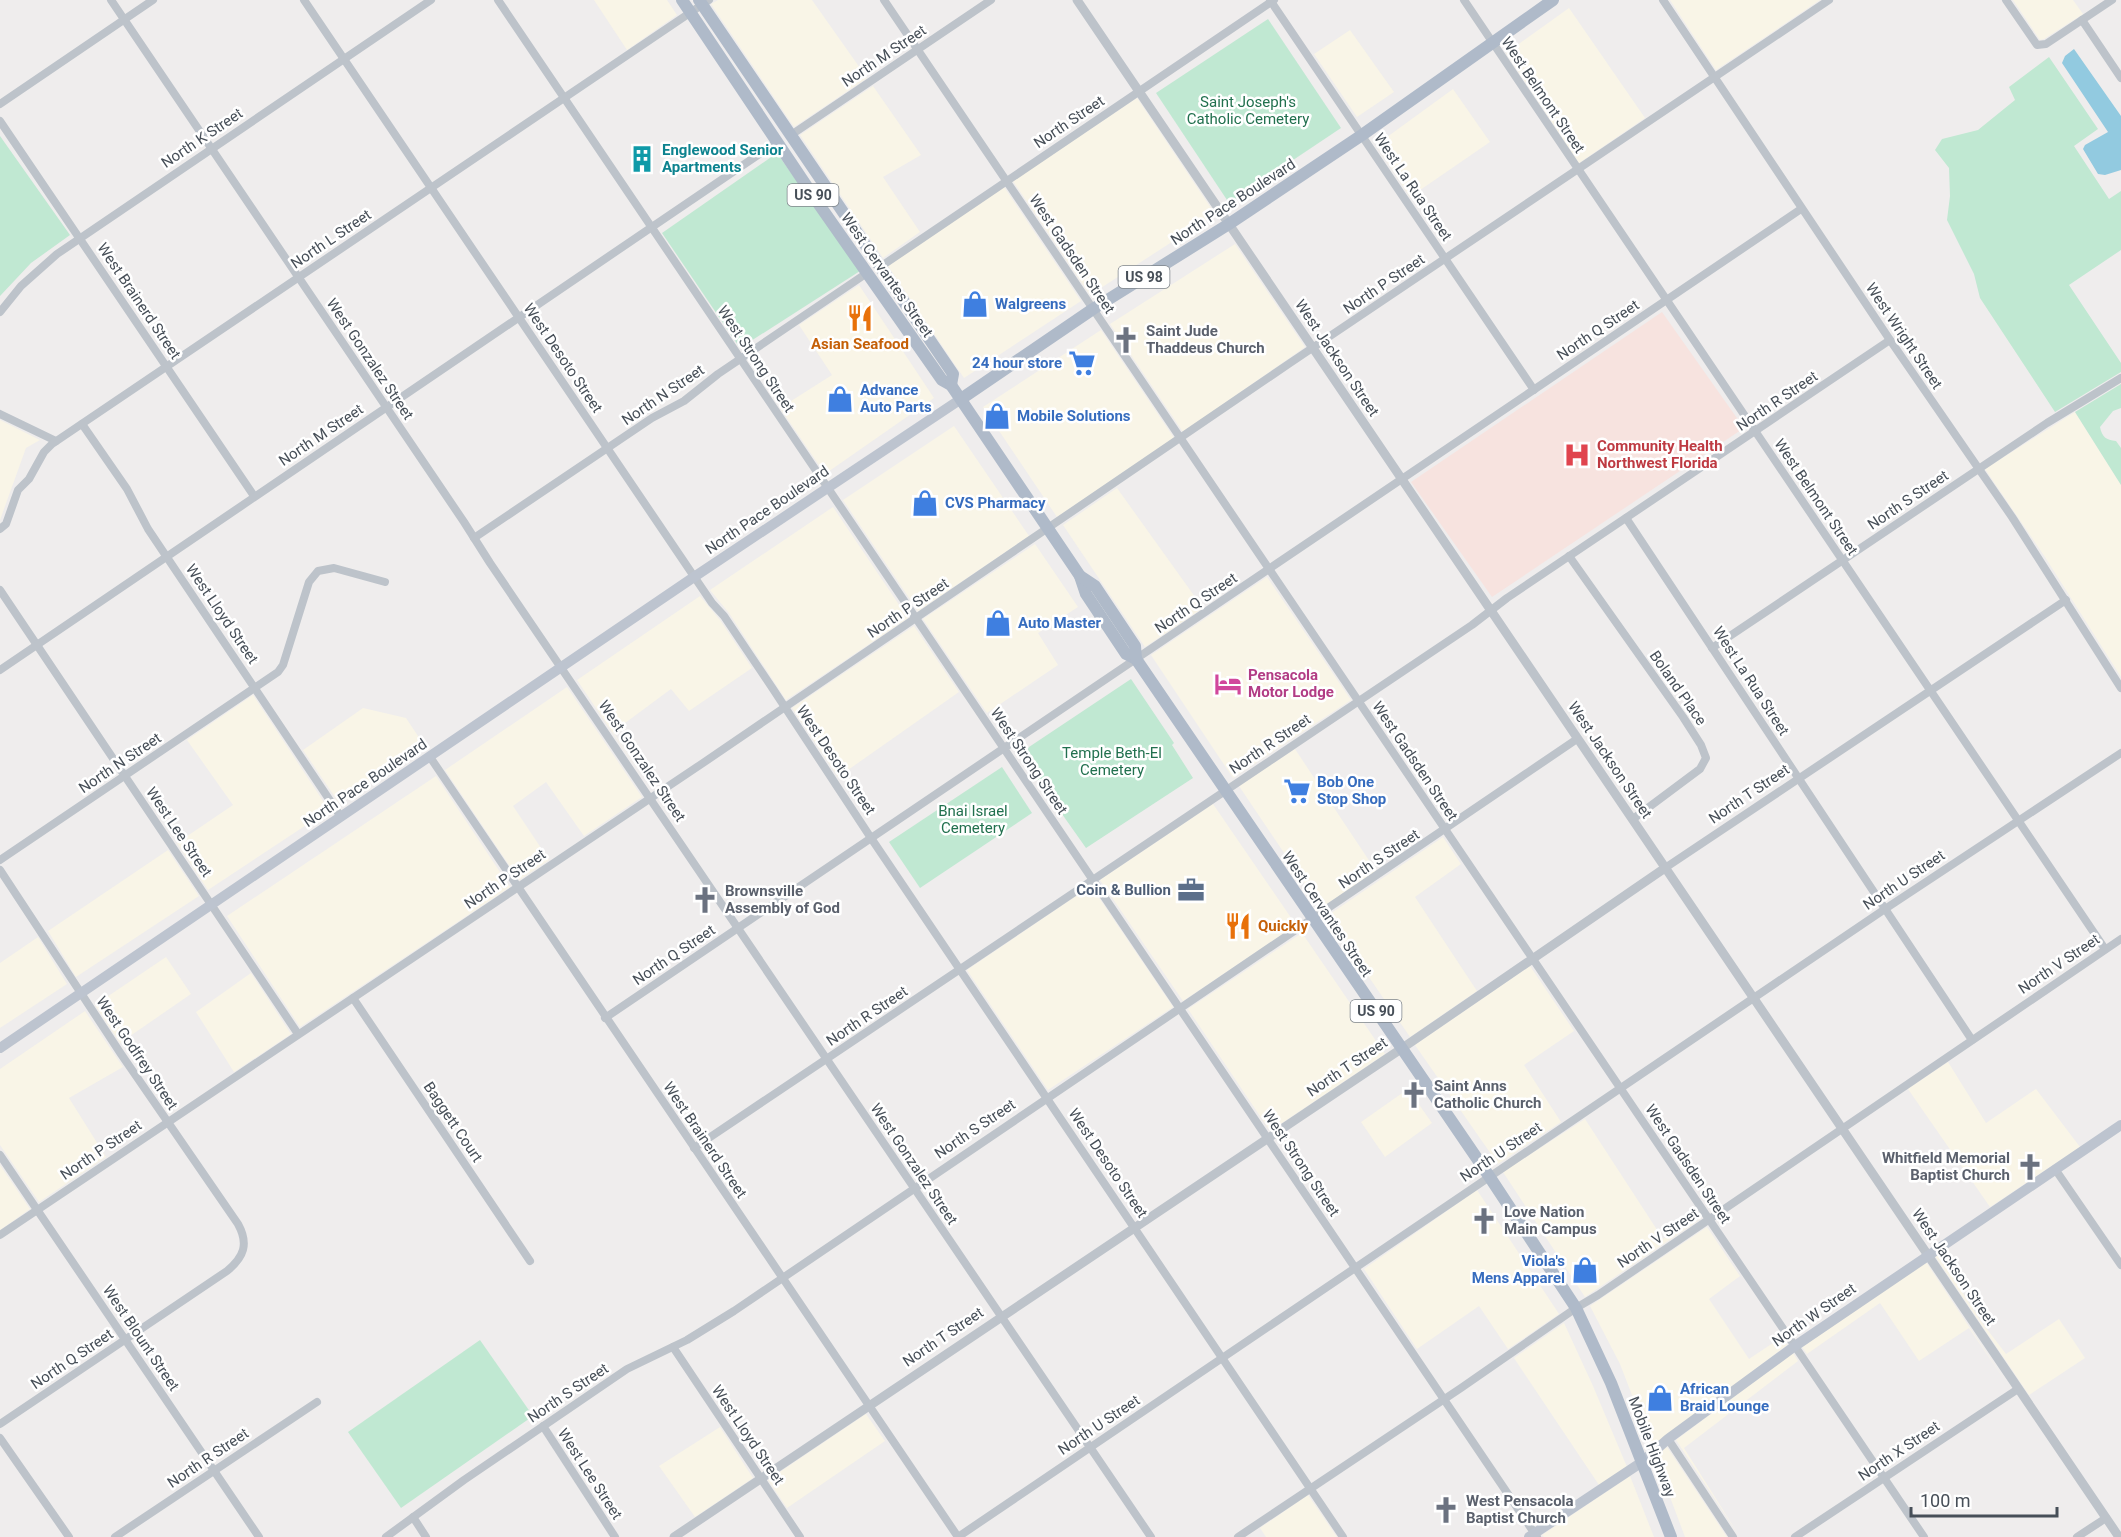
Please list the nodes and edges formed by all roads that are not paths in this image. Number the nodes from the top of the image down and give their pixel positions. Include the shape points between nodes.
1 (111, 0) edge
2 (153, 0) edge
3 (304, 0) edge
4 (431, 0) edge
5 (498, 0) edge
6 (682, 0) edge
7 (884, 0) edge
8 (991, 0) edge
9 (1077, 0) edge
10 (1464, 0) edge
11 (1552, 0) edge
12 (1663, 0) edge
13 (1829, 0) edge
14 (2006, 0) edge
15 (2112, 0) edge
16 (1272, 1) edge
17 (704, 2) edge
18 (690, 12) junction
19 (124, 19) junction
20 (2082, 20) junction
21 (1492, 41) junction
22 (918, 50) junction
23 (344, 58) junction
24 (1714, 77) junction
25 (2121, 78) edge
26 (1139, 91) junction
27 (564, 98) junction
28 (0, 104) edge
29 (0, 121) edge
30 (791, 135) junction
31 (1362, 135) junction
32 (777, 142) junction
33 (211, 148) junction
34 (1577, 170) junction
35 (1006, 180) junction
36 (431, 188) junction
37 (1801, 209) junction
38 (1229, 224) junction
39 (651, 228) junction
40 (80, 238) junction
41 (1445, 260) junction
42 (880, 267) junction
43 (867, 273) junction
44 (299, 277) junction
45 (1666, 301) junction
46 (1093, 309) junction
47 (0, 312) edge
48 (519, 317) junction
49 (1890, 340) junction
50 (1313, 348) junction
51 (740, 359) junction
52 (167, 366) junction
53 (2121, 378) edge
54 (951, 385) junction
55 (1534, 390) junction
56 (961, 399) junction
57 (386, 407) junction
58 (0, 414) edge
59 (82, 424) junction
60 (1755, 432) junction
61 (1181, 439) junction
62 (56, 441) junction
63 (608, 448) junction
64 (1978, 468) junction
65 (1402, 480) junction
66 (827, 488) junction
67 (254, 496) junction
68 (1626, 518) junction
69 (0, 529) edge
70 (1048, 529) junction
71 (474, 538) junction
72 (167, 556) junction
73 (1569, 556) junction
74 (1842, 560) junction
75 (1269, 570) junction
76 (694, 577) junction
77 (385, 582) dead end
78 (0, 590) edge
79 (2066, 600) junction
80 (3, 602) edge
81 (1491, 610) junction
82 (916, 618) junction
83 (37, 645) junction
84 (1712, 648) junction
85 (1136, 659) junction
86 (562, 668) junction
87 (0, 670) edge
88 (255, 688) junction
89 (2121, 688) edge
90 (1930, 689) junction
91 (1358, 701) junction
92 (784, 707) junction
93 (1577, 739) junction
94 (1005, 749) junction
95 (2121, 753) edge
96 (430, 757) junction
97 (125, 776) junction
98 (1798, 779) junction
99 (1225, 790) junction
100 (650, 798) junction
101 (341, 817) junction
102 (1633, 819) junction
103 (2019, 819) junction
104 (1445, 830) junction
105 (872, 838) junction
106 (0, 860) edge
107 (1665, 868) junction
108 (0, 870) edge
109 (1092, 879) junction
110 (517, 888) junction
111 (212, 905) junction
112 (1885, 909) junction
113 (1313, 920) junction
114 (738, 928) junction
115 (2121, 939) edge
116 (2105, 949) junction
117 (1532, 959) junction
118 (960, 969) junction
119 (80, 994) junction
120 (353, 998) junction
121 (1755, 999) junction
122 (1181, 1008) junction
123 (605, 1018) junction
124 (298, 1035) junction
125 (1972, 1040) junction
126 (0, 1048) edge
127 (1401, 1049) junction
128 (827, 1059) junction
129 (1621, 1089) junction
130 (1046, 1097) junction
131 (168, 1122) junction
132 (2121, 1125) edge
133 (1843, 1128) junction
134 (1268, 1138) junction
135 (694, 1148) junction
136 (0, 1155) edge
137 (2055, 1169) junction
138 (1489, 1176) junction
139 (914, 1188) junction
140 (37, 1209) junction
141 (1709, 1219) junction
142 (1135, 1227) junction
143 (0, 1235) edge
144 (244, 1251) joint
145 (1928, 1255) junction
146 (530, 1261) dead end
147 (2121, 1265) edge
148 (1356, 1269) junction
149 (782, 1278) junction
150 (1576, 1308) junction
151 (1000, 1316) junction
152 (126, 1340) junction
153 (1795, 1346) junction
154 (673, 1347) junction
155 (1223, 1359) junction
156 (1605, 1369) joint
157 (2018, 1389) junction
158 (1443, 1399) junction
159 (317, 1402) dead end
160 (868, 1406) junction
161 (0, 1424) edge
162 (543, 1426) junction
163 (0, 1438) edge
164 (1668, 1439) junction
165 (1090, 1448) junction
166 (1642, 1462) junction
167 (213, 1470) junction
168 (1884, 1477) junction
169 (761, 1479) junction
170 (1310, 1488) junction
171 (413, 1517) junction
172 (2106, 1518) junction
173 (1534, 1536) edge
174 (69, 1537) edge
175 (115, 1537) edge
176 (260, 1537) edge
177 (386, 1537) edge
178 (426, 1537) edge
179 (615, 1537) edge
180 (674, 1537) edge
181 (800, 1537) edge
182 (958, 1537) edge
183 (1151, 1537) edge
184 (1238, 1537) edge
185 (1343, 1537) edge
186 (1671, 1537) edge
187 (1733, 1537) edge
188 (1795, 1537) edge
189 (1924, 1537) edge
190 (2077, 1537) edge
191 (2119, 1537) edge

1 - 19 street, West Gonzalez Street
2 - 19 street
3 - 23 street, West Desoto Street
4 - 23 street, North K Street
5 - 27 street, West Strong Street
6 - 18 main road, West Cervantes Street / US 90
7 - 22 street, West Gadsden Street
8 - 22 street, North M Street
9 - 26 street, West Jackson Street
10 - 21 street, West Belmont Street
11 - 21 main road, North Pace Boulevard / US 98
12 - 24 street, West Wright Street
13 - 24 street, North P Street
14 - 20 street via 2037,45 2046,44
15 - 20 street
16 - 26 street, North Street
16 - 31 street, West La Rua Street
17 - 18 street, North L Street
17 - 30 main road, West Cervantes Street / US 90
18 - 27 street, North L Street
18 - 32 main road, West Cervantes Street / US 90
19 - 28 street
19 - 33 street, West Gonzalez Street
20 - 25 street
21 - 31 main road, North Pace Boulevard / US 98
21 - 34 street, West Belmont Street
22 - 30 street, North M Street
22 - 35 street, West Gadsden Street
23 - 33 street, North K Street
23 - 36 street, West Desoto Street
24 - 34 street, North P Street
24 - 37 street, West Wright Street
26 - 35 street, North Street
26 - 38 street, West Jackson Street
27 - 36 street, North L Street
27 - 39 street, West Strong Street
29 - 40 street, West Brainerd Street
30 - 42 main road, West Cervantes Street / US 90
31 - 38 main road, North Pace Boulevard / US 98
31 - 41 street, West La Rua Street
32 - 39 street, North M Street
32 - 43 main road, West Cervantes Street / US 90
33 - 40 street, North K Street
33 - 44 street, West Gonzalez Street
34 - 41 street, North P Street
34 - 45 street, West Belmont Street
35 - 42 street, North Street
35 - 46 street, West Gadsden Street
36 - 44 street, North L Street
36 - 48 street, West Desoto Street
37 - 45 street, North Q Street
37 - 49 street, West Wright Street
38 - 46 main road, North Pace Boulevard / US 98
38 - 50 street, West Jackson Street
39 - 48 street, North M Street
39 - 51 street, West Strong Street
40 - 47 street, North K Street via 38,269
40 - 52 street, West Brainerd Street
41 - 50 street, North P Street
41 - 55 street, West La Rua Street
42 - 54 main road, West Cervantes Street / US 90 via 953,374
43 - 51 street, North N Street
43 - 54 main road, West Cervantes Street / US 90 via 942,380
44 - 52 street, North L Street
44 - 57 street, West Gonzalez Street
45 - 55 street, North Q Street
45 - 60 street, West Belmont Street
46 - 56 main road, North Pace Boulevard / US 98
46 - 61 street, West Gadsden Street
48 - 57 street, North M Street
48 - 63 street, West Desoto Street
49 - 60 street, North R Street
49 - 64 street, West Wright Street
50 - 61 street, North P Street
50 - 65 street, West Jackson Street
51 - 63 street, North N Street via 684,401
51 - 66 street, West Strong Street
52 - 59 street, North L Street
52 - 67 street, West Brainerd Street
53 - 64 street, North S Street
54 - 56 main road, West Cervantes Street / US 90
55 - 65 street, North Q Street
56 - 66 main road, North Pace Boulevard
56 - 70 main road, West Cervantes Street / US 90
57 - 67 street, North M Street
57 - 71 street, West Gonzalez Street
58 - 62 street
59 - 62 street, North L Street
59 - 72 street, West Lloyd Street via 128,489
60 - 68 street, North R Street
60 - 74 street, West Belmont Street
61 - 70 street, North P Street
61 - 75 street, West Gadsden Street
62 - 69 street, North L Street via 18,490 6,524
63 - 71 street, North N Street
63 - 76 street, West Desoto Street
64 - 74 street, North S Street
64 - 79 street, West Wright Street
65 - 75 street, North Q Street
65 - 81 street, West Jackson Street
66 - 76 main road, North Pace Boulevard
66 - 82 street, West Strong Street
67 - 72 street, North M Street
68 - 73 street, North R Street
68 - 84 street, West La Rua Street
70 - 82 street, North P Street
70 - 85 main road, West Cervantes Street / US 90 via 1126,654
71 - 86 street, West Gonzalez Street
72 - 83 street, North M Street
72 - 88 street, West Lloyd Street
73 - 81 street, North R Street
73 - 102 street, Boland Place via 1683,717 1706,758 1700,769
74 - 84 street, North S Street
74 - 90 street, West Belmont Street
75 - 85 street, North Q Street
75 - 91 street, West Gadsden Street
76 - 86 main road, North Pace Boulevard
76 - 92 street, West Desoto Street
77 - 88 street, North N Street via 334,568 318,571 309,582 283,665
78 - 80 street, West Lee Street
79 - 89 street, West Wright Street
79 - 90 street, North T Street
80 - 83 street, West Lee Street
81 - 91 street, North R Street
81 - 93 street, West Jackson Street
82 - 92 street, North P Street
82 - 94 street, West Strong Street
83 - 87 street, North M Street
83 - 97 street, West Lee Street
84 - 98 street, West La Rua Street
85 - 94 street, North Q Street
85 - 99 main road, West Cervantes Street / US 90
86 - 96 main road, North Pace Boulevard
86 - 100 street, West Gonzalez Street
88 - 97 street, North N Street
88 - 101 street, West Lloyd Street
90 - 98 street, North T Street
90 - 103 street, West Belmont Street
91 - 99 street, North R Street
91 - 104 street, West Gadsden Street
92 - 100 street, North P Street
92 - 105 street, West Desoto Street
93 - 102 street, West Jackson Street
93 - 104 street, North S Street
94 - 105 street, North Q Street
94 - 109 street, West Strong Street
95 - 103 street, North U Street
96 - 101 main road, North Pace Boulevard
96 - 110 street, West Brainerd Street
97 - 106 street, North N Street
97 - 111 street, West Lee Street
98 - 107 street, North T Street
98 - 112 street, West La Rua Street
99 - 109 street, North R Street
99 - 113 main road, West Cervantes Street / US 90
100 - 110 street, North P Street
100 - 114 street, West Gonzalez Street
101 - 111 main road, North Pace Boulevard
102 - 107 street, West Jackson Street
103 - 112 street, North U Street
103 - 116 street, West Belmont Street
104 - 113 street, North S Street
104 - 117 street, West Gadsden Street
105 - 114 street, North Q Street
105 - 118 street, West Desoto Street
107 - 117 street, North T Street
107 - 121 street, West Jackson Street
108 - 119 street, West Godfrey Street
109 - 118 street, North R Street
109 - 122 street, West Strong Street
110 - 120 street, North P Street
110 - 123 street, West Brainerd Street
111 - 119 main road, North Pace Boulevard
111 - 124 street, West Lee Street
112 - 121 street, North U Street
112 - 125 street, West La Rua Street
113 - 122 street, North S Street
113 - 127 main road, West Cervantes Street / US 90
114 - 123 street, North Q Street
114 - 128 street, West Gonzalez Street
115 - 116 street, North V Street
116 - 125 street, North V Street
117 - 127 street, North T Street
117 - 129 street, West Gadsden Street
118 - 128 street, North R Street
118 - 130 street, West Desoto Street
119 - 126 main road, North Pace Boulevard
119 - 131 street, West Godfrey Street
120 - 124 street, North P Street
120 - 146 street, Baggett Court
121 - 129 street, North U Street
121 - 133 street, West Jackson Street
122 - 130 street, North S Street
122 - 134 street, West Strong Street
123 - 135 street, West Brainerd Street
124 - 131 street, North P Street
125 - 133 street, North V Street
127 - 134 street, North T Street
127 - 138 main road, West Cervantes Street / US 90
128 - 135 street, North R Street
128 - 139 street, West Gonzalez Street
129 - 138 street, North U Street
129 - 141 street, West Gadsden Street
130 - 139 street, North S Street
130 - 142 street, West Desoto Street
131 - 140 street, North P Street
131 - 144 street, West Godfrey Street via 238,1224
132 - 137 main road, North W Street
133 - 141 street, North V Street
133 - 145 street, West Jackson Street
134 - 142 street, North T Street
134 - 148 street, West Strong Street
135 - 149 street, West Brainerd Street
136 - 140 street, West Blount Street
137 - 145 main road, North W Street
137 - 147 street
138 - 148 street, North U Street
138 - 150 main road, West Cervantes Street / US 90
139 - 149 street, North S Street
139 - 151 street, West Gonzalez Street
140 - 143 street, North P Street
140 - 152 street, West Blount Street
141 - 150 street, North V Street
141 - 153 street, West Gadsden Street
142 - 151 street, North T Street
142 - 155 street, West Desoto Street
144 - 152 street, North Q Street via 227,1271
145 - 153 main road, North W Street
145 - 157 street, West Jackson Street
148 - 155 street, North U Street
148 - 158 street, West Strong Street
149 - 154 street, North S Street
149 - 160 street, West Brainerd Street
150 - 156 main road, West Cervantes Street / US 90
150 - 158 street, North V Street
151 - 160 street, North T Street
151 - 165 street, West Gonzalez Street
152 - 161 street, North Q Street
152 - 167 street, West Blount Street
153 - 164 main road, North W Street
153 - 168 street, West Gadsden Street
154 - 162 street, North S Street via 627,1369
154 - 169 street, West Lloyd Street
155 - 165 street, North U Street
155 - 170 street, West Desoto Street
156 - 166 main road, Mobile Highway / US 90
157 - 168 street, North X Street
157 - 172 street, West Jackson Street
158 - 170 street, North V Street
158 - 173 street, West Strong Street
159 - 167 street, North R Street
160 - 169 street, North T Street
160 - 182 street, West Brainerd Street
162 - 171 street, North S Street
162 - 179 street, West Lee Street
163 - 174 street
164 - 166 main road, North W Street
164 - 187 street
165 - 182 street, North U Street
165 - 183 street, West Gonzalez Street
166 - 173 main road, North W Street
166 - 186 main road, Mobile Highway / US 90
167 - 175 street, North R Street
167 - 176 street, West Blount Street
168 - 188 street, North X Street
168 - 189 street, West Gadsden Street
169 - 180 street, North T Street
169 - 181 street, West Lloyd Street
170 - 184 street, North V Street
170 - 185 street, West Desoto Street
171 - 177 street, North S Street
171 - 178 street
172 - 190 street
172 - 191 street, West Jackson Street

